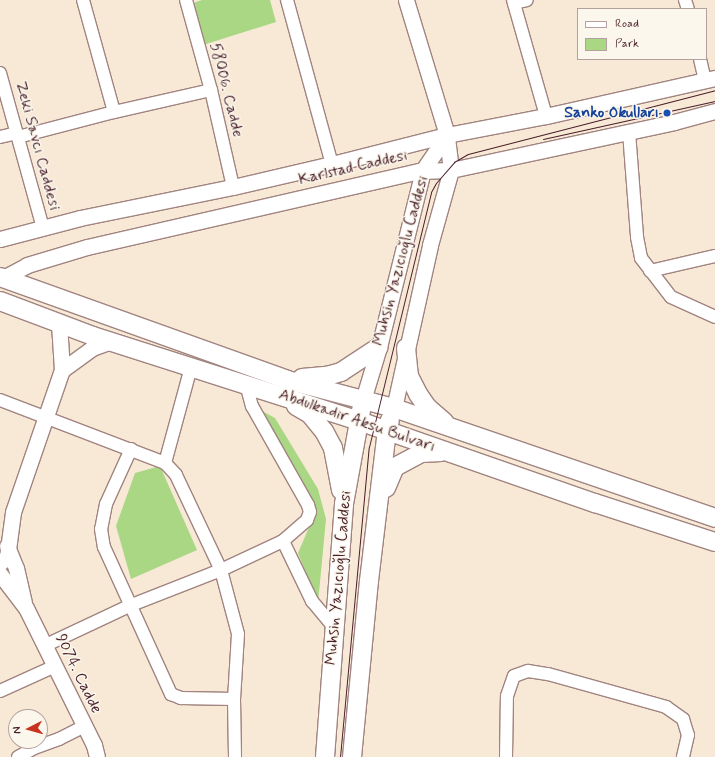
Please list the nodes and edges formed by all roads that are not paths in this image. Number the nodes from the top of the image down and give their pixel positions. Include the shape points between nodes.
1 (83, 0) edge
2 (186, 0) edge
3 (287, 0) edge
4 (406, 0) edge
5 (527, 0) edge
6 (513, 2) edge
7 (700, 60) edge
8 (0, 73) edge
9 (710, 80) edge
10 (211, 90) junction
11 (715, 111) edge
12 (114, 112) junction
13 (546, 116) junction
14 (628, 132) junction
15 (18, 135) junction
16 (447, 135) junction
17 (0, 137) edge
18 (332, 164) junction
19 (423, 170) junction
20 (451, 170) junction
21 (233, 187) junction
22 (43, 228) junction
23 (0, 239) edge
24 (715, 256) edge
25 (650, 271) junction
26 (1, 277) edge
27 (0, 301) edge
28 (715, 317) edge
29 (59, 324) junction
30 (111, 341) junction
31 (379, 347) junction
32 (406, 348) junction
33 (191, 367) junction
34 (62, 370) junction
35 (287, 380) junction
36 (246, 384) junction
37 (277, 394) junction
38 (0, 400) edge
39 (363, 400) junction
40 (394, 408) junction
41 (46, 417) junction
42 (359, 421) junction
43 (387, 431) junction
44 (458, 431) junction
45 (131, 449) junction
46 (447, 452) junction
47 (165, 463) junction
48 (344, 504) junction
49 (13, 512) junction
50 (378, 517) junction
51 (715, 518) edge
52 (0, 529) edge
53 (283, 541) junction
54 (715, 542) edge
55 (4, 545) edge
56 (0, 563) edge
57 (221, 570) junction
58 (0, 574) edge
59 (129, 606) junction
60 (26, 608) junction
61 (334, 628) junction
62 (44, 646) junction
63 (54, 666) junction
64 (0, 691) edge
65 (234, 698) junction
66 (84, 726) junction
67 (18, 757) edge
68 (97, 757) edge
69 (235, 757) edge
70 (325, 757) edge
71 (352, 757) edge
72 (506, 757) edge
73 (683, 757) edge

1 - 12 street
2 - 10 street, 58006. Cadde
3 - 18 street
4 - 16 street
5 - 6 street
6 - 13 street
7 - 9 street
8 - 15 street, Zeki Savcı Caddesi
9 - 13 street, Karlstad Caddesi
10 - 12 street
10 - 21 street, 58006. Cadde
11 - 14 street, Karlstad Caddesi
12 - 15 street
13 - 16 street, Karlstad Caddesi
14 - 20 street, Karlstad Caddesi
14 - 25 street via 637,237 641,258
15 - 17 street
15 - 22 street, Zeki Savcı Caddesi
16 - 18 street, Karlstad Caddesi
16 - 19 street, Muhsin Yazıcıoğlu Caddesi
16 - 20 street, Muhsin Yazıcıoğlu Caddesi
18 - 21 street, Karlstad Caddesi
19 - 20 street, Karlstad Caddesi
19 - 26 street, Karlstad Caddesi via 87,248 27,265
19 - 31 street, Muhsin Yazıcıoğlu Caddesi
20 - 32 street, Muhsin Yazıcıoğlu Caddesi
21 - 22 street, Karlstad Caddesi
22 - 23 street, Karlstad Caddesi
24 - 25 street
25 - 28 street via 671,297
26 - 35 main road, Abdulkadir Aksu Bulvarı
27 - 29 main road, Abdulkadir Aksu Bulvarı
29 - 30 main road, Abdulkadir Aksu Bulvarı
29 - 34 street
30 - 33 main road, Abdulkadir Aksu Bulvarı
30 - 34 street via 92,348
31 - 35 main road via 341,372
31 - 39 street, Muhsin Yazıcıoğlu Caddesi
32 - 40 street, Muhsin Yazıcıoğlu Caddesi
32 - 44 main road via 409,376 418,394 438,418
33 - 36 main road, Abdulkadir Aksu Bulvarı
33 - 47 street
34 - 41 street
35 - 39 main road, Abdulkadir Aksu Bulvarı
36 - 37 main road, Abdulkadir Aksu Bulvarı
36 - 53 street via 252,406 310,512 307,520
37 - 42 main road, Abdulkadir Aksu Bulvarı
37 - 48 main road via 310,414 324,431 333,448
38 - 41 street
39 - 40 main road, Abdulkadir Aksu Bulvarı
39 - 42 main road, Muhsin Yazıcıoğlu Caddesi
40 - 43 main road, Muhsin Yazıcıoğlu Caddesi
40 - 44 main road, Abdulkadir Aksu Bulvarı
41 - 45 street
41 - 49 street
42 - 43 main road, Abdulkadir Aksu Bulvarı
42 - 48 main road, Muhsin Yazıcıoğlu Caddesi
43 - 46 main road, Abdulkadir Aksu Bulvarı
43 - 50 main road, Muhsin Yazıcıoğlu Caddesi
44 - 51 main road, Abdulkadir Aksu Bulvarı
45 - 47 street
45 - 59 street via 106,504 101,529 104,547
46 - 50 main road via 421,453 395,467
46 - 54 main road, Abdulkadir Aksu Bulvarı
47 - 57 street via 176,475
48 - 61 main road, Muhsin Yazıcıoğlu Caddesi
49 - 52 street
49 - 55 street
50 - 71 main road, Muhsin Yazıcıoğlu Caddesi via 369,581
53 - 57 street
53 - 61 street via 312,601
55 - 56 street via 7,557
55 - 60 street, 9074. Cadde via 16,568
57 - 59 street
57 - 65 street via 238,634
58 - 60 street, 9074. Cadde
59 - 62 street
59 - 65 street via 171,694 182,698
60 - 62 street, 9074. Cadde
61 - 70 main road, Muhsin Yazıcıoğlu Caddesi
62 - 63 street, 9074. Cadde
63 - 64 street
63 - 66 street, 9074. Cadde
65 - 69 street
66 - 67 street
66 - 68 street, 9074. Cadde
72 - 73 street via 507,696 514,676 528,671 548,674 666,707 683,719 688,735

